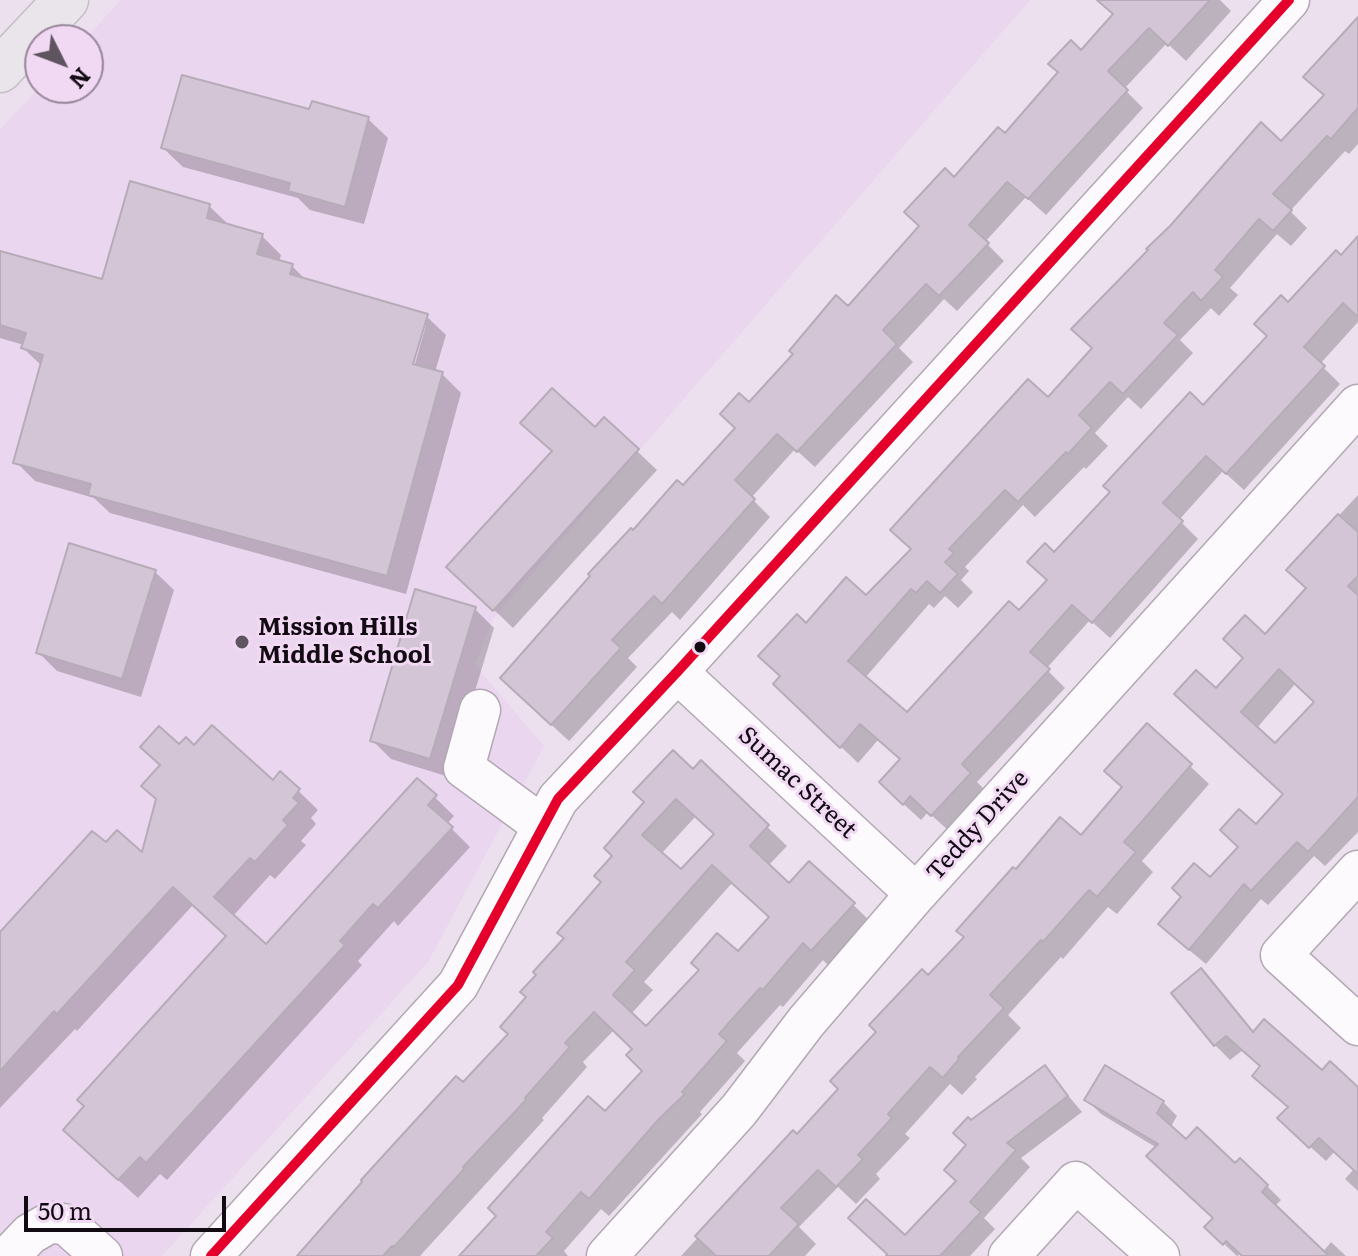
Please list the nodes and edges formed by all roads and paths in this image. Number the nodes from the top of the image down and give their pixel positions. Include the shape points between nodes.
1 (66, 0) edge
2 (1289, 0) edge
3 (0, 70) edge
4 (1358, 405) edge
5 (677, 672) junction
6 (480, 710) dead end
7 (543, 826) junction
8 (1358, 871) edge
9 (916, 894) junction
10 (1358, 1025) edge
11 (9, 1256) edge
12 (102, 1256) edge
13 (211, 1256) edge
14 (607, 1256) edge
15 (1009, 1256) edge
16 (1159, 1256) edge

1 - 3 main road
2 - 5 street
4 - 9 street, Teddy Drive
5 - 7 street via 558,799
5 - 9 street, Sumac Street
6 - 7 street via 464,768
7 - 13 street via 458,985
8 - 10 street via 1281,955
9 - 14 street, Teddy Drive via 739,1110
11 - 12 street via 51,1222 67,1225
15 - 16 street via 1076,1182

